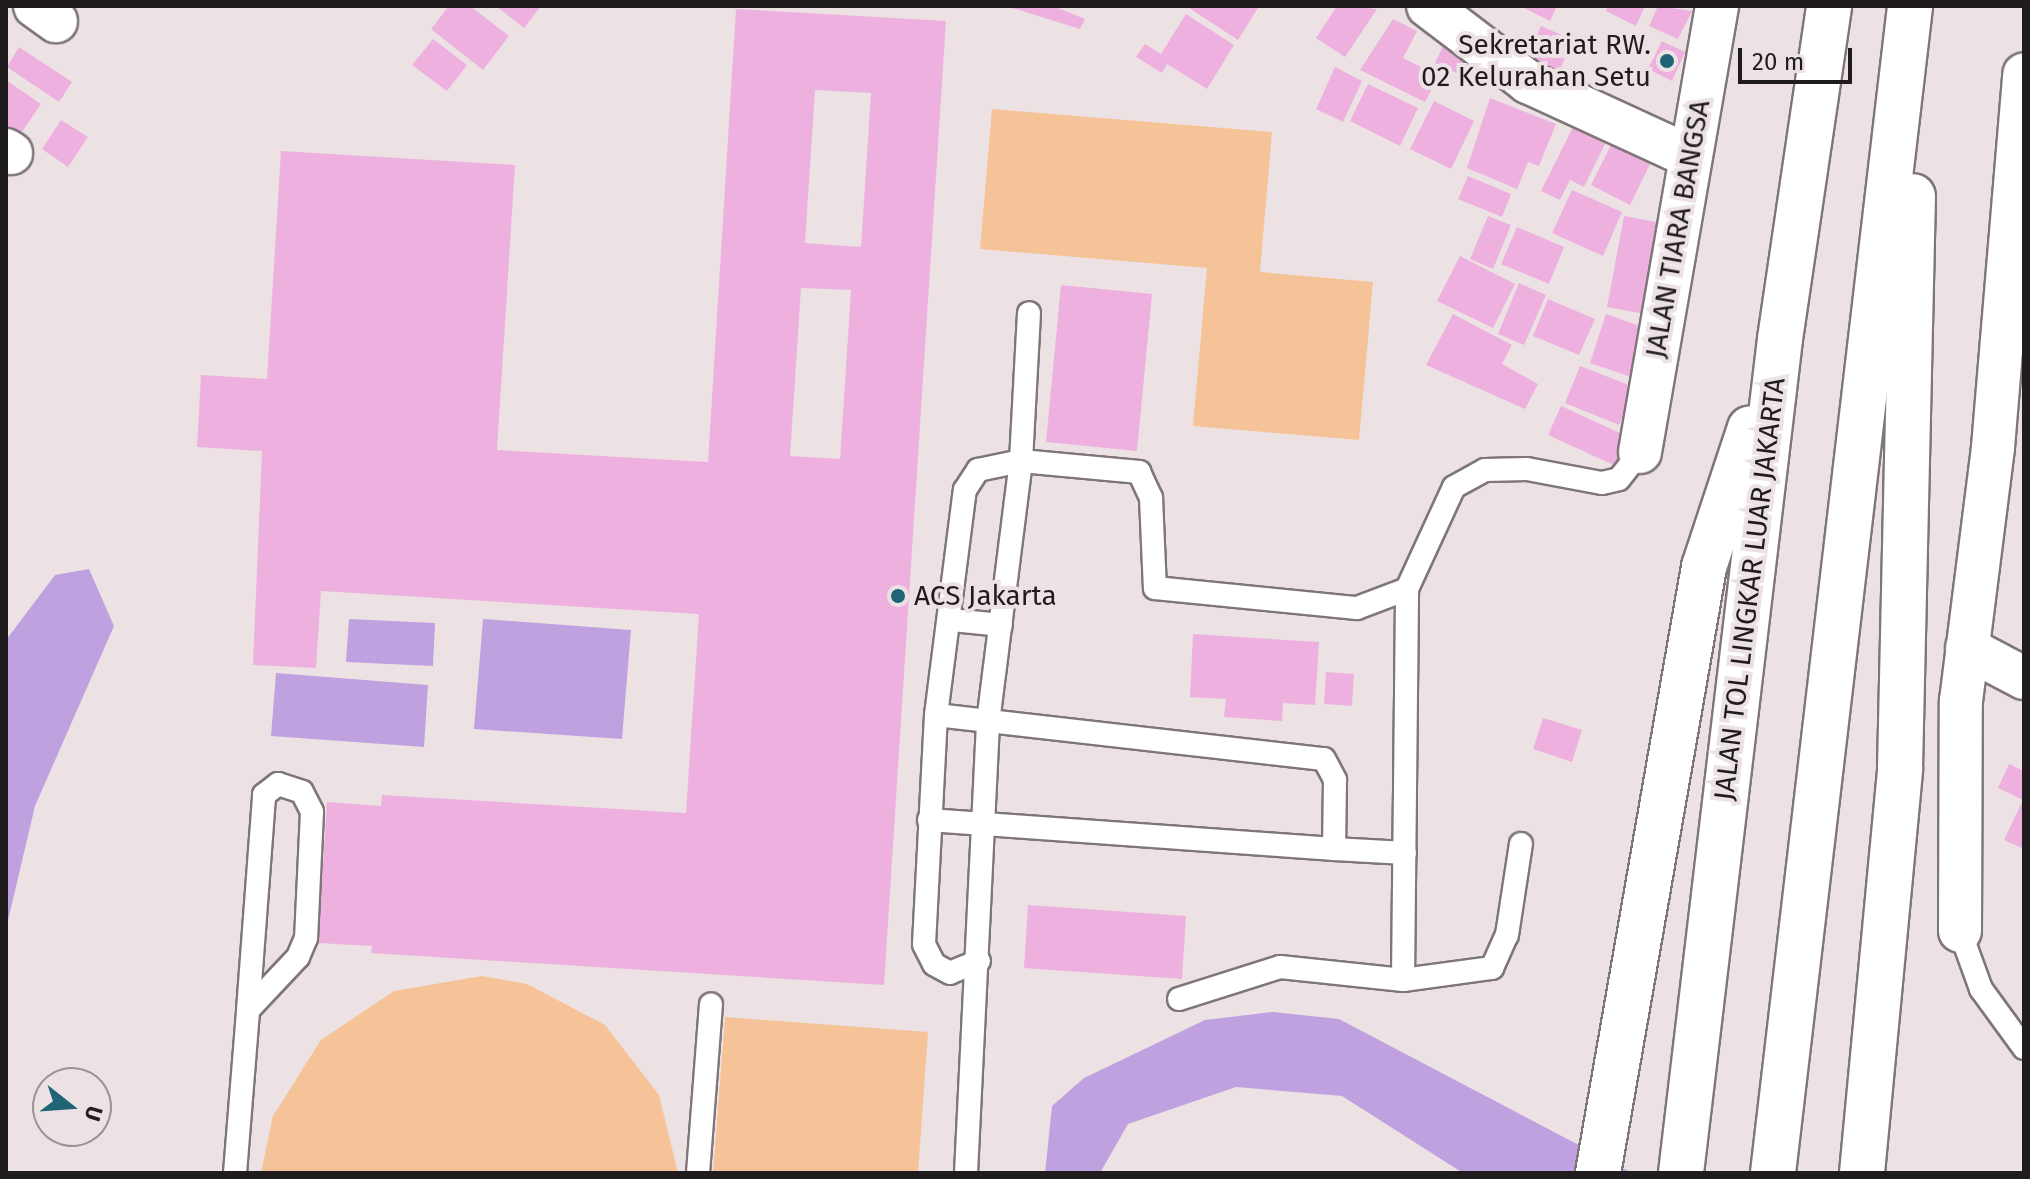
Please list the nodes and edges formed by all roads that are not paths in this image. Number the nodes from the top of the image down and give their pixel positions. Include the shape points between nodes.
1 (1428, 6) edge
2 (1717, 6) edge
3 (1829, 6) edge
4 (1910, 6) edge
5 (1918, 6) edge
6 (2024, 74) edge
7 (1689, 156) junction
8 (1029, 313) dead end
9 (1780, 339) junction
10 (1640, 452) joint
11 (2009, 455) edge
12 (1021, 461) junction
13 (1407, 589) junction
14 (951, 620) junction
15 (1001, 625) junction
16 (1967, 648) junction
17 (2024, 678) edge
18 (936, 715) junction
19 (988, 722) junction
20 (929, 820) junction
21 (982, 821) junction
22 (1521, 844) dead end
23 (1334, 849) junction
24 (1405, 853) junction
25 (1960, 931) joint
26 (979, 961) junction
27 (1403, 980) junction
28 (1179, 999) dead end
29 (711, 1005) dead end
30 (248, 1010) junction
31 (2024, 1048) edge
32 (235, 1173) edge
33 (698, 1173) edge
34 (966, 1173) edge
35 (1598, 1173) edge
36 (1681, 1173) edge
37 (1773, 1173) edge
38 (1862, 1173) edge

1 - 7 street via 1528,82
2 - 7 street, JALAN TIARA BANGSA
3 - 9 highway, JALAN TOL LINGKAR LUAR JAKARTA
4 - 37 highway
5 - 38 highway via 1900,768
6 - 11 street
7 - 10 street, JALAN TIARA BANGSA
8 - 12 lane
9 - 35 highway via 1704,567
9 - 36 highway, JALAN TOL LINGKAR LUAR JAKARTA
10 - 13 lane via 1619,479 1602,483 1527,469 1485,470 1454,487
11 - 16 street
12 - 13 lane via 1139,472 1151,498 1150,582 1160,590 1357,608
12 - 14 lane via 988,465 969,481
12 - 15 lane
13 - 24 lane
14 - 15 lane
14 - 18 lane
15 - 19 lane
16 - 17 street
16 - 25 street
18 - 19 lane
18 - 20 lane
19 - 21 lane
19 - 23 lane via 1324,759 1335,780
20 - 21 lane
20 - 26 lane via 924,944 934,964 950,973
21 - 23 lane
21 - 26 lane
22 - 27 lane via 1498,961 1480,973
23 - 24 lane
24 - 27 lane
25 - 31 lane via 1981,989
26 - 34 lane
27 - 28 lane via 1280,967
29 - 33 lane
30 - 30 lane via 264,795 278,784 302,792 312,812 306,938 298,957
30 - 32 lane

